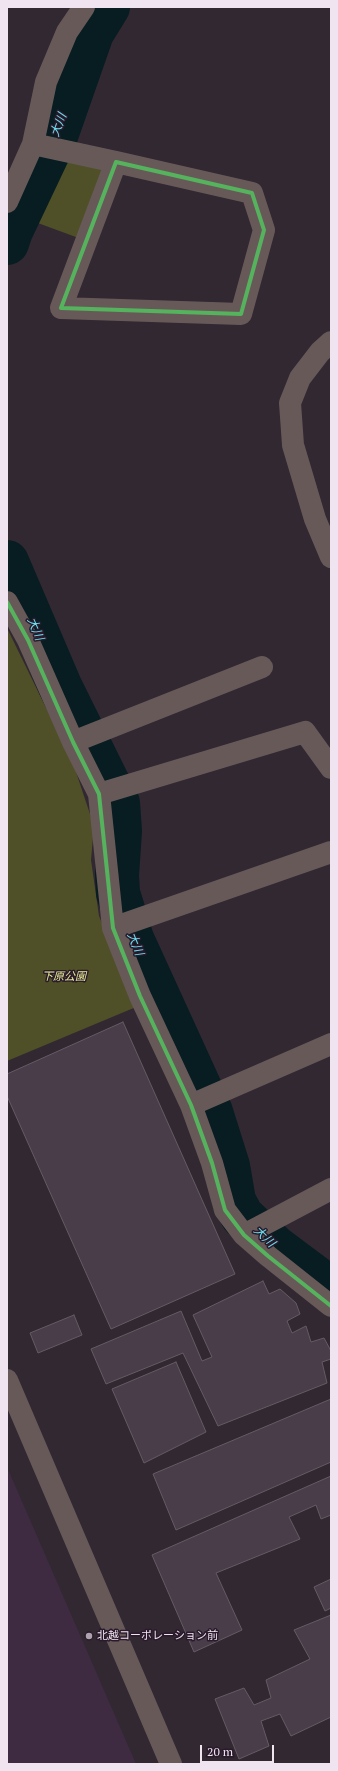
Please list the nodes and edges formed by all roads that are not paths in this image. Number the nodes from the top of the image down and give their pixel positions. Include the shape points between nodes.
1 (84, 7) edge
2 (34, 144) junction
3 (116, 162) junction
4 (7, 202) edge
5 (331, 342) edge
6 (331, 557) edge
7 (7, 602) edge
8 (262, 667) dead end
9 (73, 742) junction
10 (331, 768) edge
11 (100, 793) junction
12 (331, 852) edge
13 (114, 927) junction
14 (331, 1044) edge
15 (192, 1104) junction
16 (331, 1189) edge
17 (245, 1234) junction
18 (331, 1306) edge
19 (7, 1380) edge
20 (171, 1764) edge

1 - 2 street via 67,32 46,82
2 - 3 street
2 - 4 street
3 - 3 street via 252,193 264,230 241,314 61,308
5 - 6 street via 300,378 290,403 293,445 315,519
7 - 9 street via 28,640
8 - 9 street
9 - 11 street
10 - 11 street via 305,732
11 - 13 street
12 - 13 street
13 - 15 street via 140,996
14 - 15 street
15 - 17 street via 225,1210
16 - 17 street
17 - 18 street via 268,1256
19 - 20 street

